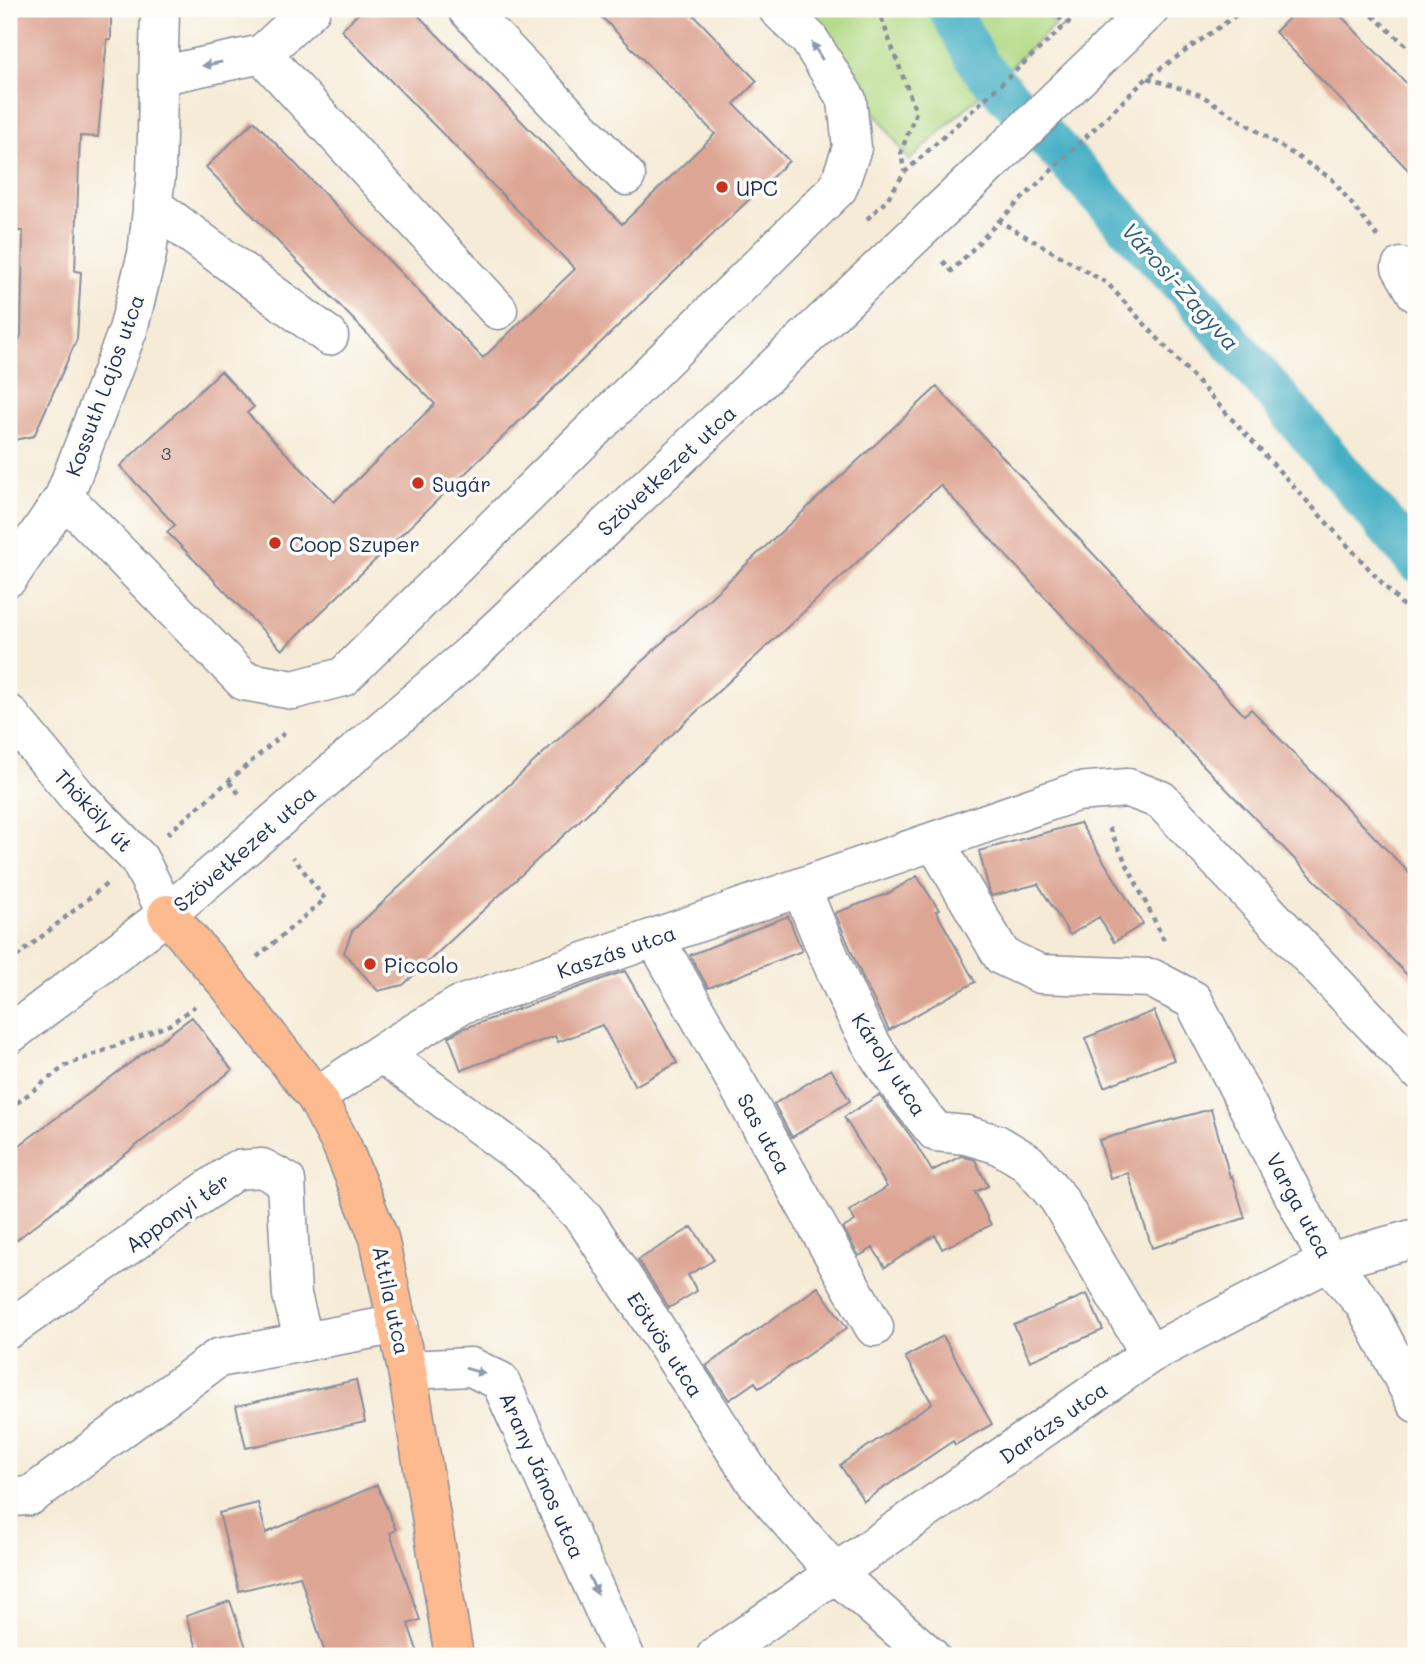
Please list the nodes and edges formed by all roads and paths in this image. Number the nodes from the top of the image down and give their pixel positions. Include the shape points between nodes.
1 (160, 9) edge
2 (311, 9) edge
3 (467, 9) edge
4 (778, 9) edge
5 (878, 9) edge
6 (1083, 9) edge
7 (1150, 9) edge
8 (1245, 9) edge
9 (1365, 9) edge
10 (1057, 10) edge
11 (1065, 26) junction
12 (262, 54) junction
13 (1416, 54) edge
14 (158, 76) junction
15 (1147, 78) junction
16 (905, 172) junction
17 (626, 176) dead end
18 (886, 201) dead end
19 (152, 205) junction
20 (999, 221) junction
21 (917, 232) junction
22 (1408, 280) edge
23 (498, 310) dead end
24 (329, 336) dead end
25 (64, 496) junction
26 (9, 577) edge
27 (1416, 620) edge
28 (9, 714) edge
29 (229, 782) dead end
30 (1110, 789) junction
31 (270, 826) junction
32 (935, 842) junction
33 (800, 888) junction
34 (167, 914) junction
35 (655, 938) junction
36 (227, 983) junction
37 (1194, 1000) junction
38 (9, 1035) edge
39 (381, 1053) junction
40 (1416, 1069) edge
41 (316, 1097) junction
42 (9, 1109) edge
43 (1416, 1238) edge
44 (1328, 1262) junction
45 (399, 1324) junction
46 (874, 1327) dead end
47 (9, 1329) edge
48 (304, 1342) junction
49 (1150, 1354) junction
50 (407, 1370) junction
51 (1416, 1403) edge
52 (9, 1497) edge
53 (835, 1574) junction
54 (454, 1656) edge
55 (625, 1656) edge
56 (716, 1656) edge
57 (930, 1656) edge

1 - 14 street, Kossuth Lajos utca
2 - 12 street
3 - 17 street
25 -> 4 street via 244,681 293,690 343,677 838,188 852,148 847,100 809,38
5 - 16 path via 916,112 901,152
6 - 11 path
7 - 21 street, Szövetkezet utca
8 - 15 path
9 - 13 path
10 - 11 path
11 - 16 path
12 -> 14 street
12 - 23 street
14 - 19 street, Kossuth Lajos utca
15 - 20 path
15 - 22 path via 1201,96 1332,179
16 - 18 path
19 - 24 street
19 - 25 street, Kossuth Lajos utca via 148,254 128,330
20 - 21 path via 952,271
20 - 27 path via 1107,283
21 - 31 street, Szövetkezet utca via 472,653
25 - 26 street, Kossuth Lajos utca
28 - 34 street, Thököly út via 77,796 139,859
29 - 31 path
30 - 32 street, Kaszás utca via 1076,792
30 - 37 path
30 - 40 street via 1161,800
31 - 34 street, Szövetkezet utca
31 - 36 path via 325,899
32 - 33 street, Kaszás utca
32 - 37 street via 1002,957 1041,974 1151,978
33 - 35 street, Kaszás utca
33 - 49 street, Károly utca via 847,998 909,1100 936,1132 998,1144 1027,1162 1058,1198
34 - 36 main road, Attila utca
34 - 38 street
35 - 39 street, Kaszás utca via 460,1005
35 - 46 street, Sas utca
36 - 41 main road, Attila utca
36 - 42 path via 169,1025 65,1066
37 - 44 street, Varga utca
39 - 41 street, Kaszás utca
39 - 53 street, Eötvös utca via 530,1162 585,1219 757,1484
41 - 45 main road, Attila utca via 342,1146 379,1238
43 - 44 street, Darázs utca
44 - 49 street, Darázs utca
44 - 51 street, Varga utca via 1365,1305
45 - 48 street
45 - 50 main road, Attila utca
47 - 48 street, Apponyi tér via 236,1170 262,1168 286,1181 292,1295
48 - 52 street via 218,1357 30,1496
49 - 53 street, Darázs utca
50 - 54 main road, Attila utca
50 -> 55 street, Arany János utca via 471,1367 500,1381
53 - 56 street, Darázs utca
53 - 57 street, Eötvös utca

